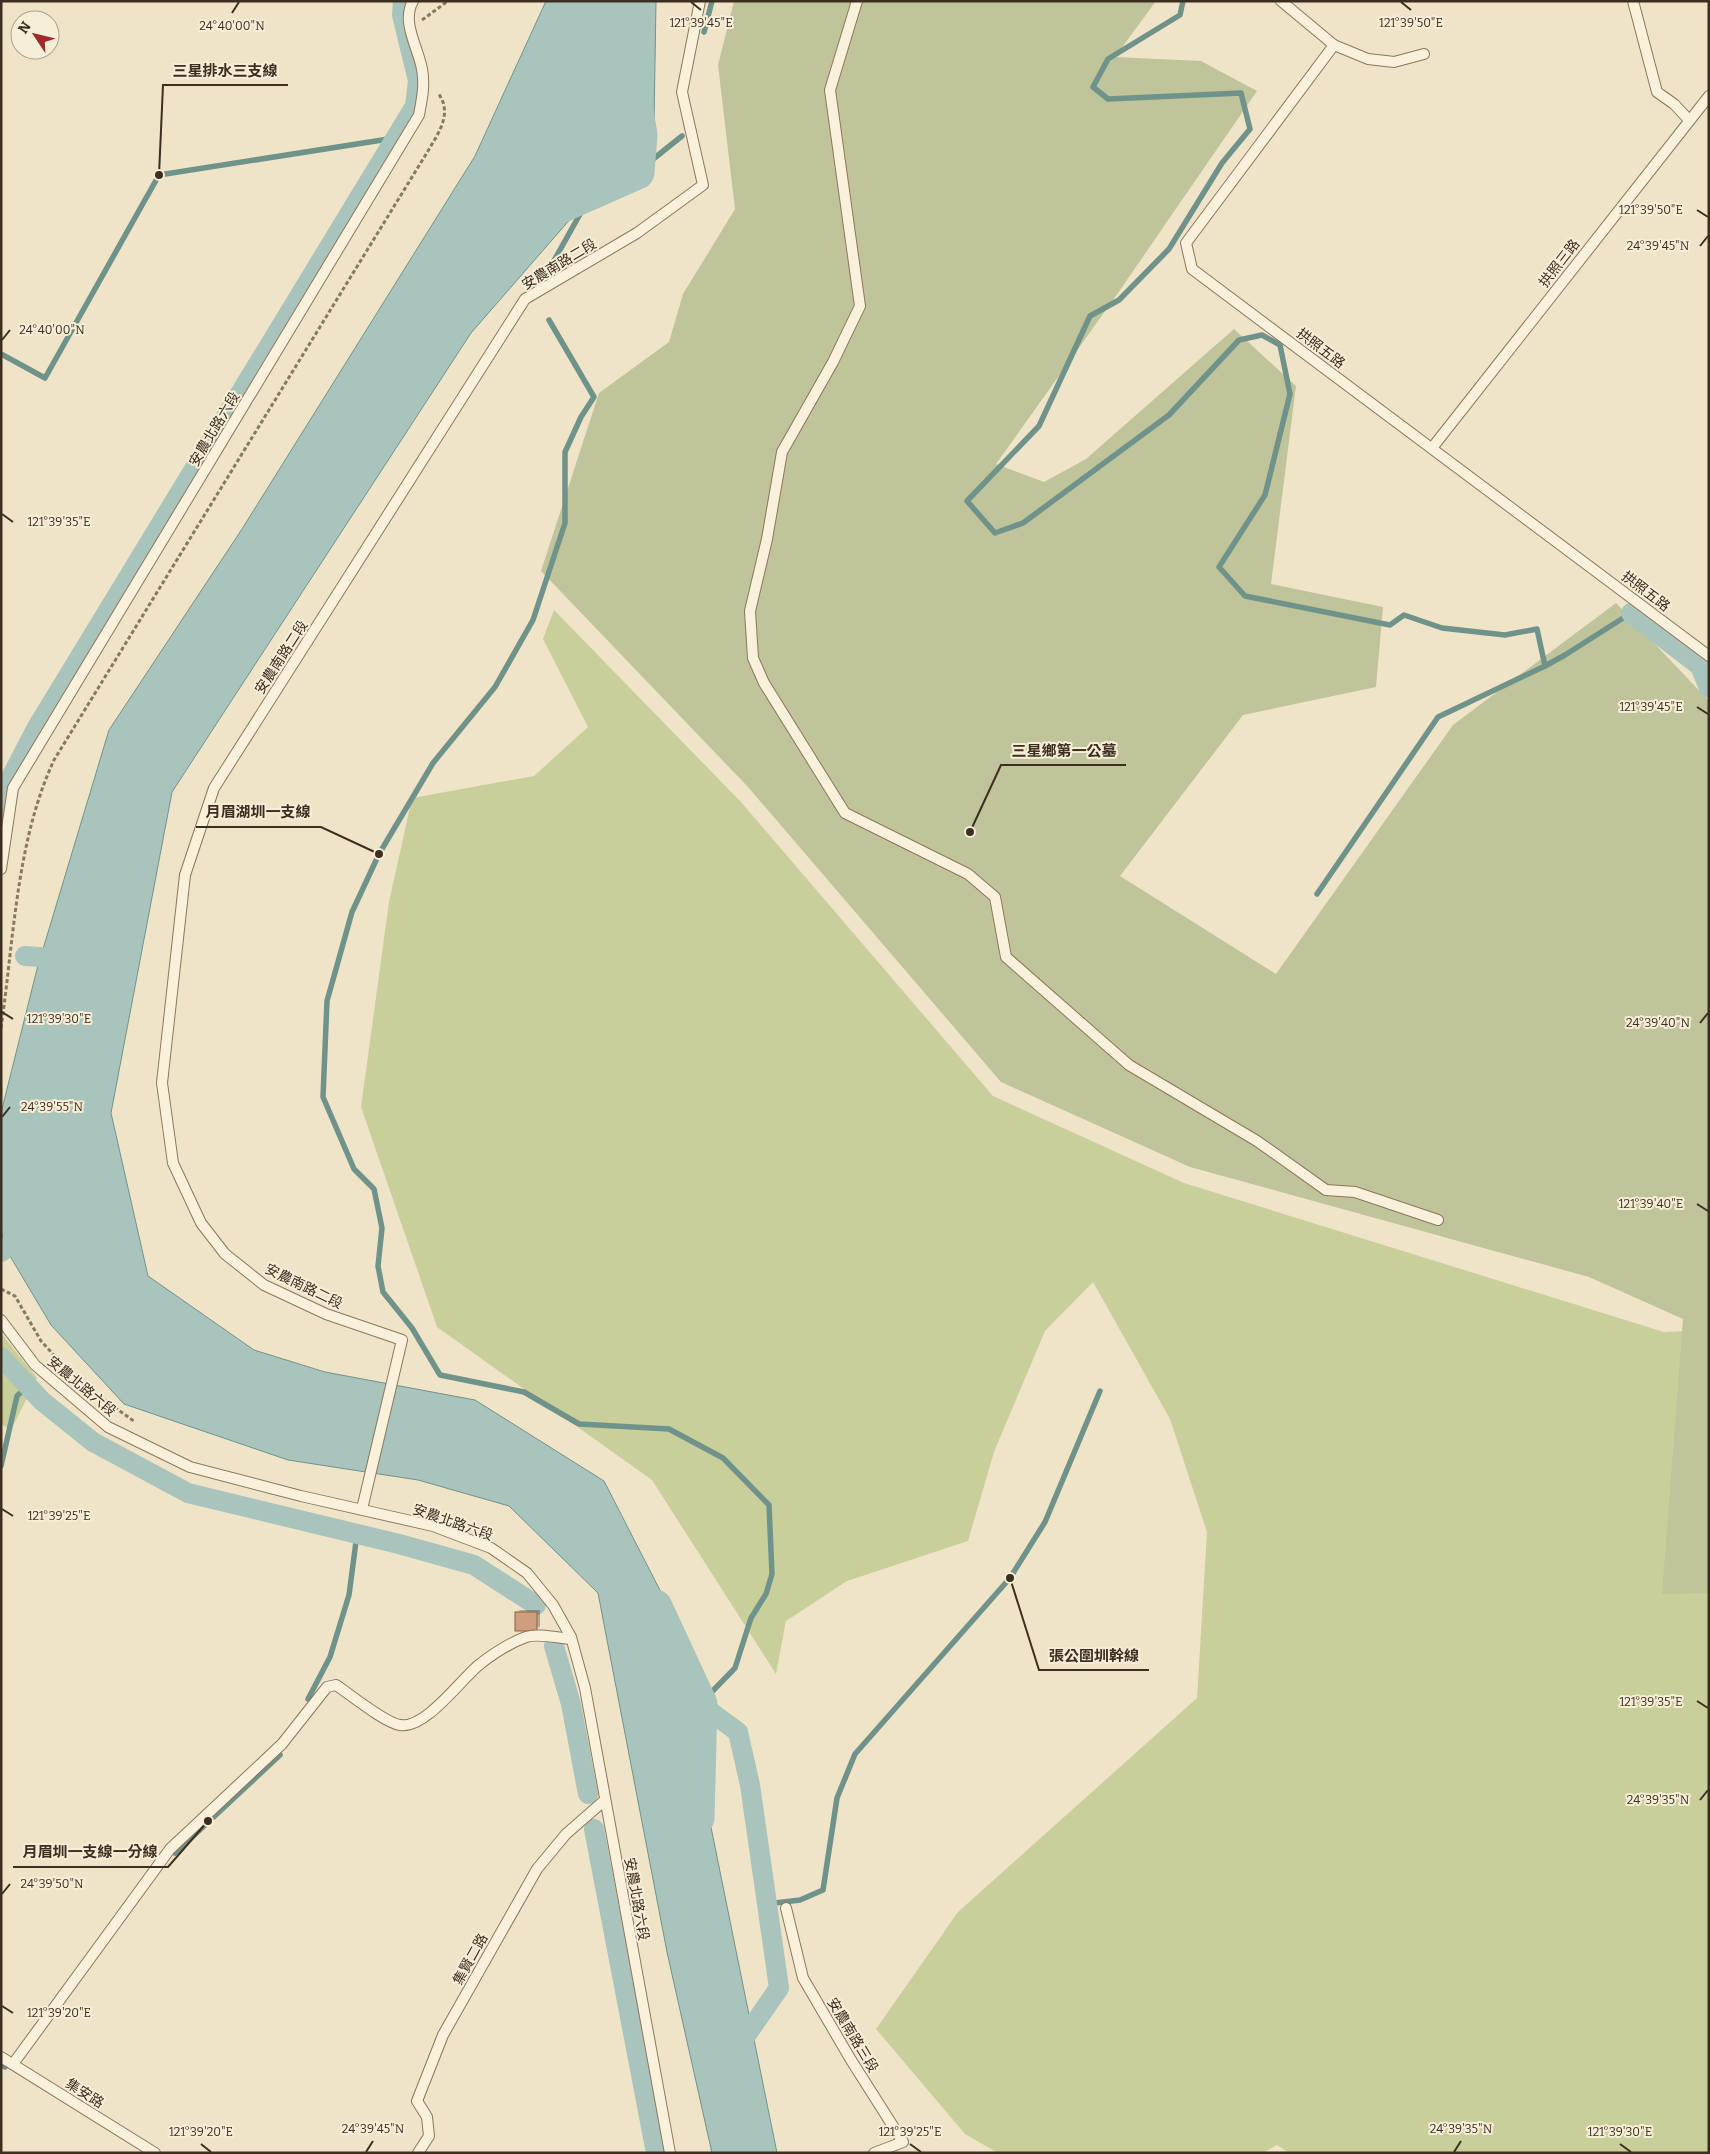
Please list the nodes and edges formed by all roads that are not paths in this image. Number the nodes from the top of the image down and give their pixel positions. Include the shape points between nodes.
1 (413, 1) edge
2 (700, 1) edge
3 (857, 1) edge
4 (1280, 1) edge
5 (1633, 1) edge
6 (1334, 45) junction
7 (1424, 54) dead end
8 (1709, 96) edge
9 (1690, 120) junction
10 (1432, 448) junction
11 (1709, 656) edge
12 (1, 869) edge
13 (1438, 1220) dead end
14 (1, 1320) edge
15 (362, 1509) junction
16 (571, 1639) junction
17 (605, 1800) junction
18 (786, 1908) dead end
19 (1, 2057) edge
20 (13, 2064) junction
21 (155, 2153) edge
22 (418, 2153) edge
23 (670, 2153) edge
24 (874, 2153) edge

1 - 12 lane, 安農北路六段 via 407,18 422,72 424,92 419,115 14,788
2 - 15 lane, 安農南路二段 via 682,92 703,185 637,233 525,299 214,788 185,875 162,1083 173,1163 202,1223 225,1254 264,1285 326,1314 402,1340
3 - 13 lane via 830,90 860,306 833,362 782,452 750,611 753,658 764,683 846,813 968,874 995,898 1006,957 1129,1065 1257,1141 1326,1190 1355,1192
4 - 6 lane
5 - 9 lane via 1657,92
6 - 7 lane via 1368,59 1394,62
6 - 10 lane, 拱照五路 via 1186,243 1192,269
8 - 9 lane, 拱照三路
9 - 10 lane, 拱照三路
10 - 11 lane, 拱照五路
14 - 15 lane, 安農北路六段 via 35,1364 108,1427 190,1467
15 - 16 lane, 安農北路六段 via 433,1526 491,1548 527,1573 553,1605
16 - 17 lane, 安農北路六段 via 585,1688
16 - 20 lane via 527,1636 506,1646 478,1665 448,1698 414,1724 400,1726 336,1685 327,1687 282,1744 170,1849
17 - 22 lane, 集賢二路 via 566,1834 537,1870 443,2035 417,2100 427,2117 429,2136
17 - 23 lane, 安農北路六段
18 - 24 lane, 安農南路三段 via 803,1978 903,2142
19 - 20 lane, 集安路
20 - 21 lane, 集安路

